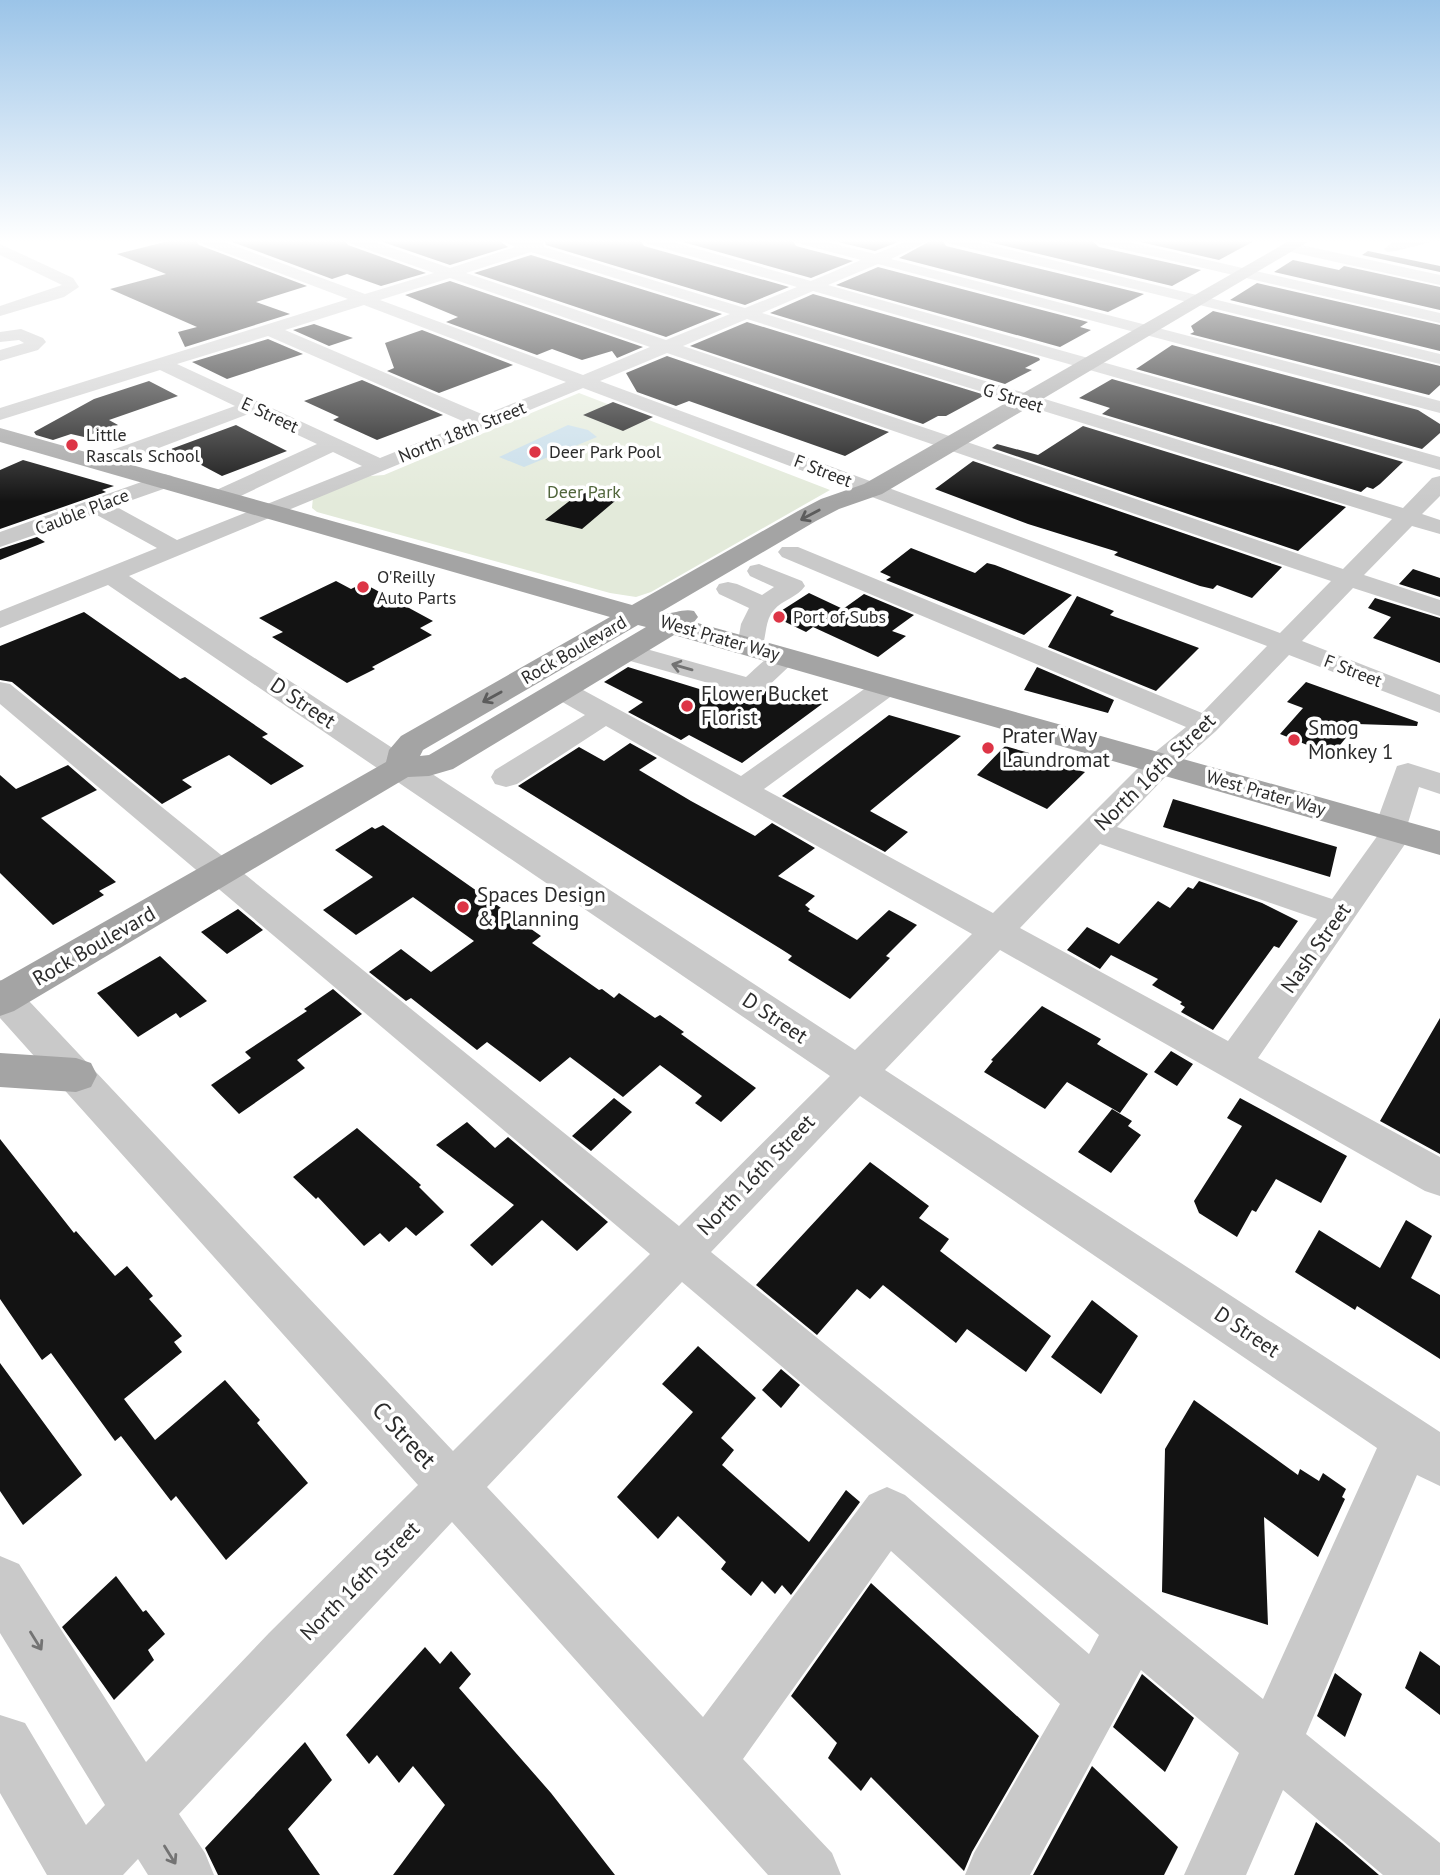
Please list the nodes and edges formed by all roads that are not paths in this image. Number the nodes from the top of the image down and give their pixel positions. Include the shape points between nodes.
1 (273, 328) edge
2 (436, 328) edge
3 (612, 328) edge
4 (716, 328) edge
5 (791, 328) edge
6 (958, 328) edge
7 (1134, 328) edge
8 (1148, 328) edge
9 (1310, 328) edge
10 (268, 329) junction
11 (1144, 330) junction
12 (0, 337) edge
13 (669, 347) junction
14 (0, 356) edge
15 (1440, 359) edge
16 (160, 363) junction
17 (1087, 364) junction
18 (585, 382) junction
19 (1024, 401) junction
20 (252, 406) junction
21 (1440, 407) edge
22 (0, 414) edge
23 (485, 423) junction
24 (0, 435) edge
25 (950, 443) junction
26 (334, 444) junction
27 (98, 463) junction
28 (1440, 464) edge
29 (380, 466) junction
30 (164, 481) junction
31 (1440, 483) edge
32 (873, 489) junction
33 (220, 497) junction
34 (99, 506) junction
35 (267, 510) junction
36 (1408, 517) junction
37 (1440, 527) edge
38 (0, 540) edge
39 (174, 548) junction
40 (790, 552) junction
41 (759, 571) junction
42 (110, 575) junction
43 (1350, 577) junction
44 (729, 589) junction
45 (763, 605) junction
46 (1440, 608) edge
47 (636, 614) junction
48 (0, 620) edge
49 (672, 624) junction
50 (1285, 644) junction
51 (750, 647) junction
52 (625, 652) junction
53 (786, 657) junction
54 (887, 686) junction
55 (0, 690) edge
56 (562, 690) junction
57 (1440, 705) edge
58 (606, 714) junction
59 (1206, 725) junction
60 (1160, 764) junction
61 (401, 767) junction
62 (506, 777) dead end
63 (1440, 784) edge
64 (742, 790) junction
65 (1394, 830) junction
66 (1094, 831) junction
67 (1440, 843) edge
68 (220, 872) junction
69 (1340, 914) junction
70 (996, 931) junction
71 (1, 999) edge
72 (1234, 1064) junction
73 (0, 1070) edge
74 (857, 1073) junction
75 (76, 1074) junction
76 (1440, 1178) edge
77 (682, 1252) junction
78 (1423, 1450) edge
79 (453, 1487) junction
80 (0, 1583) edge
81 (1134, 1628) junction
82 (1096, 1697) junction
83 (0, 1744) edge
84 (1272, 1744) junction
85 (706, 1762) junction
86 (143, 1811) junction
87 (81, 1875) edge
88 (183, 1875) edge
89 (810, 1875) edge
90 (996, 1875) edge
91 (1215, 1875) edge
92 (1432, 1875) edge

1 - 10 street
2 - 18 street, F Street
3 - 13 street
4 - 13 street, North 18th Street
5 - 19 street, G Street
6 - 17 street
7 - 11 street
8 - 11 main road, Rock Boulevard
9 - 15 street
10 - 16 street
10 - 23 street
11 - 17 main road, Rock Boulevard
11 - 21 street
12 - 14 street via 20,334 37,342
13 - 18 street, North 18th Street
13 - 25 street
16 - 20 street, E Street
16 - 22 street
17 - 19 main road, Rock Boulevard
17 - 28 street
18 - 23 street, North 18th Street
18 - 32 street, F Street
19 - 25 main road, Rock Boulevard
19 - 36 street, G Street
20 - 26 street, E Street
20 - 27 street
23 - 29 street, North 18th Street
24 - 27 main road, West Prater Way
25 - 32 main road, Rock Boulevard
25 - 43 street
26 - 29 street, E Street
26 - 33 street
27 - 30 main road, West Prater Way
29 - 35 street, North 18th Street
30 - 33 main road, West Prater Way
30 - 34 street, Cauble Place
31 - 36 street, North 16th Street
32 - 40 main road, Rock Boulevard via 850,515
32 -> 47 main road, Rock Boulevard via 807,516
32 - 50 street, F Street
33 - 35 main road, West Prater Way
34 - 38 street, Cauble Place
34 - 39 street
35 - 39 street, North 18th Street
35 - 47 main road, West Prater Way
36 - 37 street, G Street
36 - 43 street, North 16th Street
39 - 42 street, North 18th Street
40 - 41 main road, Rock Boulevard
40 - 59 street
41 - 44 main road, Rock Boulevard
41 - 45 street via 793,586
42 - 48 street, North 18th Street
42 - 61 street, D Street
43 - 46 street
43 - 50 street, North 16th Street
44 - 45 street
44 - 49 main road, Rock Boulevard
45 - 51 street
47 - 49 main road, West Prater Way
47 -> 61 main road, Rock Boulevard via 412,743
49 - 51 main road, West Prater Way
49 - 52 main road, Rock Boulevard
50 - 57 street, F Street
50 - 59 street, North 16th Street
51 - 53 main road, West Prater Way
53 -> 52 street via 751,687
52 - 56 main road, Rock Boulevard
53 - 54 main road, West Prater Way
54 - 60 main road, West Prater Way
54 - 64 street
55 - 68 street
56 - 58 street
56 - 61 main road, Rock Boulevard via 441,762
58 - 62 street
58 - 64 street
59 - 60 street, North 16th Street
60 - 65 main road, West Prater Way
60 - 66 street, North 16th Street
61 - 68 main road, Rock Boulevard
61 - 74 street, D Street
63 - 65 street, Nash Street via 1408,773
64 - 70 street
65 - 67 main road, West Prater Way
65 - 69 street, Nash Street
66 - 69 street
66 - 70 street, North 16th Street
68 - 71 main road, Rock Boulevard
68 - 77 street
69 - 72 street, Nash Street
70 - 72 street
70 - 74 street, North 16th Street
71 - 75 street, C Street
72 - 76 street
73 - 75 main road
74 - 77 street, North 16th Street
74 - 78 street, D Street
75 - 79 street, C Street
77 - 79 street, North 16th Street
77 - 81 street
78 - 84 street
79 - 85 street, C Street
79 - 86 street, North 16th Street via 289,1653
80 -> 86 street
81 - 82 street
81 - 84 street
82 - 85 street via 887,1513
82 - 90 street
83 - 87 street
84 - 91 street
84 - 92 street
85 - 89 street, C Street
86 - 87 street, North 16th Street
86 -> 88 street

